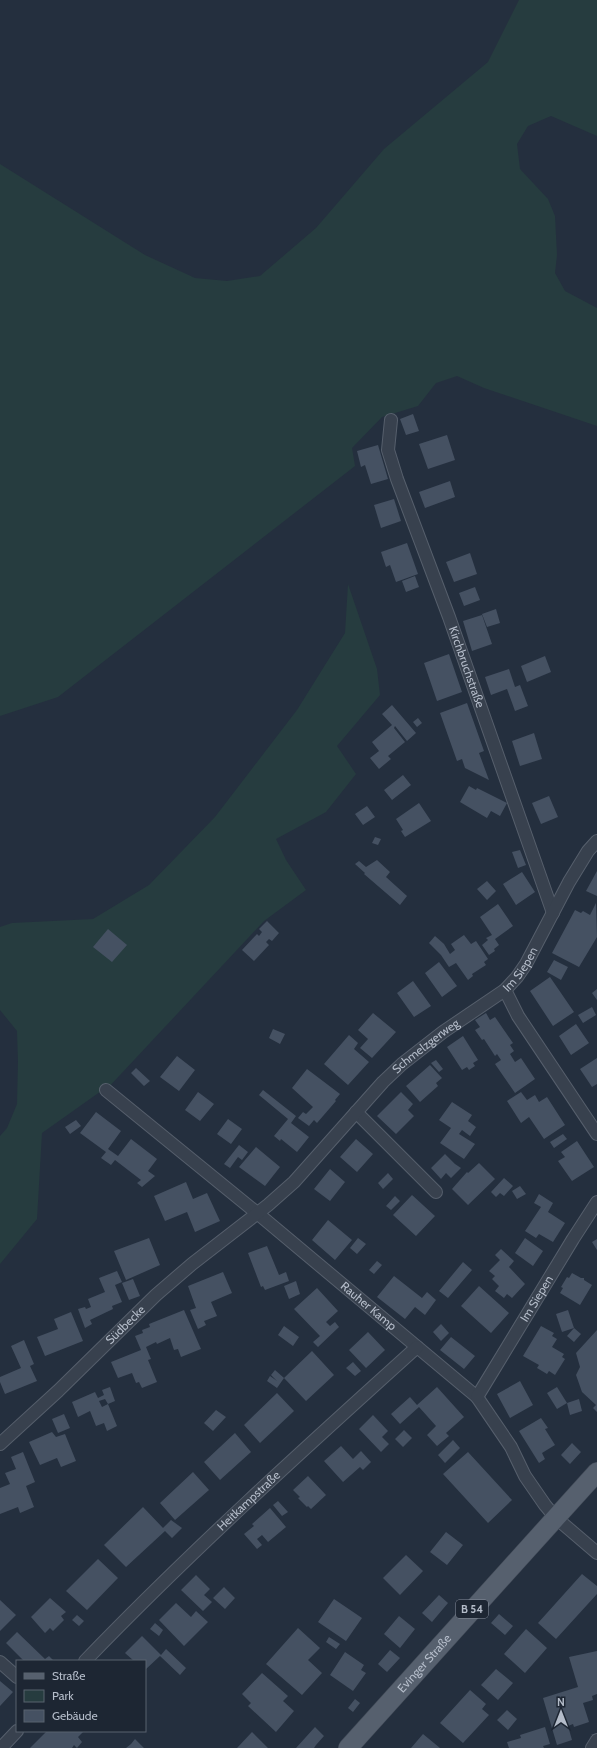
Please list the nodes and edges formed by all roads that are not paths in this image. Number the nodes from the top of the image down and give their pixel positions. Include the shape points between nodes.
1 (391, 420) dead end
2 (597, 841) edge
3 (553, 912) junction
4 (505, 990) junction
5 (106, 1090) dead end
6 (356, 1112) junction
7 (597, 1134) edge
8 (436, 1192) dead end
9 (597, 1202) edge
10 (257, 1213) junction
11 (417, 1347) junction
12 (477, 1397) junction
13 (0, 1444) edge
14 (597, 1472) edge
15 (555, 1517) junction
16 (597, 1553) edge
17 (86, 1660) edge
18 (0, 1662) edge
19 (16, 1676) edge
20 (16, 1732) edge
21 (597, 1740) edge
22 (1, 1748) edge
23 (348, 1748) edge
24 (592, 1748) edge

1 - 3 street, Kirchbruchstraße via 388,450 397,479
2 - 3 street, Im Siepen
3 - 4 street, Im Siepen via 526,964
4 - 6 street, Schmelzgerweg via 443,1032 402,1064
4 - 7 street, Im Siepen via 518,1016
5 - 10 street, Rauher Kamp
6 - 8 street
6 - 10 street, Schmelzgerweg via 294,1182
9 - 12 street, Im Siepen
10 - 11 street, Rauher Kamp
10 - 13 street, Südbecke via 156,1295
11 - 12 street, Rauher Kamp
11 - 17 street, Heitkampstraße via 302,1450 143,1600
12 - 15 street, Rauher Kamp via 511,1447 525,1476
14 - 15 main road, Evinger Straße / B 54
15 - 16 street, Rauher Kamp
15 - 23 main road, Evinger Straße / B 54
18 - 19 street
20 - 22 street
21 - 24 street

